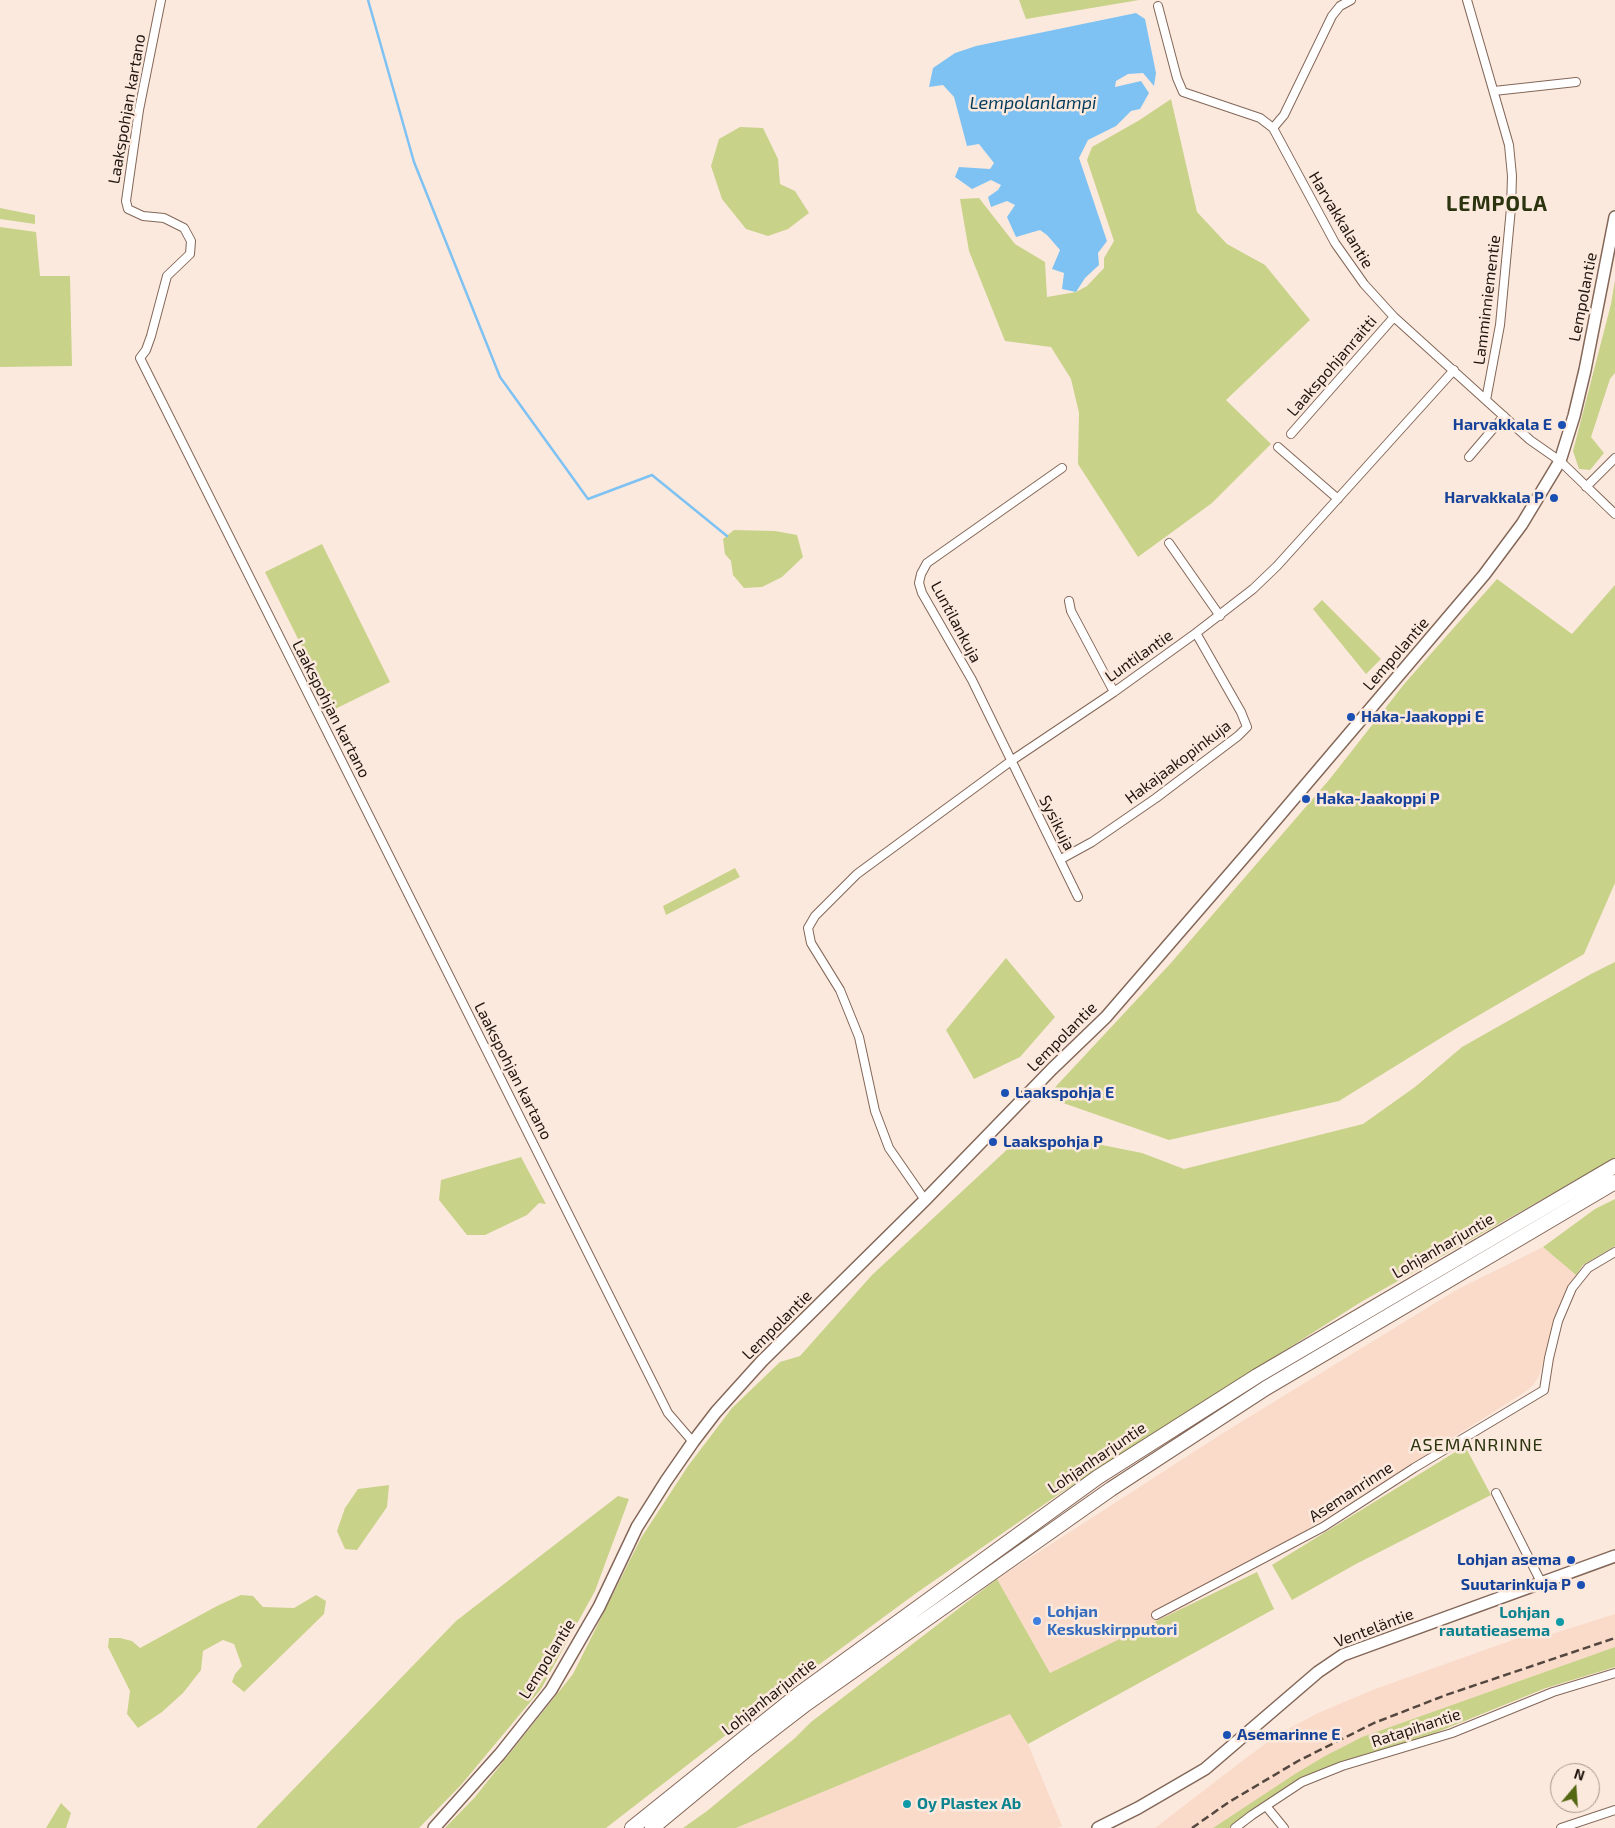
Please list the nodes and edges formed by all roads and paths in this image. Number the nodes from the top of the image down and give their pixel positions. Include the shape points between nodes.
1 (161, 0) edge
2 (1351, 0) edge
3 (1466, 0) edge
4 (1158, 6) dead end
5 (1576, 82) dead end
6 (1494, 91) junction
7 (1273, 128) junction
8 (1615, 217) edge
9 (1394, 317) junction
10 (1454, 370) junction
11 (1486, 400) junction
12 (1504, 416) junction
13 (1291, 434) dead end
14 (1278, 447) dead end
15 (1469, 457) dead end
16 (1615, 458) edge
17 (1560, 461) junction
18 (1062, 468) dead end
19 (1586, 487) junction
20 (1338, 499) junction
21 (1615, 514) edge
22 (1169, 543) dead end
23 (1069, 601) dead end
24 (1220, 616) junction
25 (1196, 633) junction
26 (1114, 692) junction
27 (1011, 761) junction
28 (1061, 859) junction
29 (1078, 897) dead end
30 (1615, 1166) edge
31 (1615, 1182) edge
32 (925, 1200) junction
33 (1615, 1252) edge
34 (693, 1442) junction
35 (1496, 1493) dead end
36 (1615, 1556) edge
37 (1542, 1584) junction
38 (1156, 1615) dead end
39 (1615, 1673) edge
40 (1266, 1806) junction
41 (1615, 1810) edge
42 (650, 1821) edge
43 (434, 1828) edge
44 (620, 1828) edge
45 (632, 1828) edge
46 (1098, 1828) edge
47 (1235, 1828) edge
48 (1284, 1828) edge
49 (1561, 1828) edge

1 - 34 street, Laakspohjan kartano via 139,110 126,201 128,209 143,216 164,218 184,228 191,241 190,254 167,276 146,350 140,358 668,1413
2 - 7 street via 1332,16 1284,115
3 - 6 street, Lamminniementie
4 - 7 street via 1183,92 1260,118
5 - 6 street
6 - 11 street, Lamminniementie via 1508,145 1512,208 1500,325
7 - 9 street, Harvakkalantie via 1336,243 1364,284
8 - 17 street, Lempolantie via 1585,370
9 - 10 street, Harvakkalantie
9 - 13 street, Laakspohjanraitti
10 - 11 street, Harvakkalantie
10 - 20 street, Luntilantie
11 - 12 street, Harvakkalantie
12 - 15 street
12 - 17 street, Harvakkalantie
14 - 20 street
16 - 19 street
17 - 19 street, Harvakkalantie
17 - 32 street, Lempolantie via 1522,524 1484,575 1252,848 1106,1017
18 - 27 street, Luntilankuja via 927,563 919,582
19 - 21 street, Harvakkalantie
20 - 24 street, Luntilantie via 1277,566
22 - 24 street
23 - 26 street via 1071,611
24 - 25 street, Luntilantie
25 - 26 street, Luntilantie
25 - 28 street, Hakajaakopinkuja via 1247,727 1156,798
26 - 27 street, Luntilantie
27 - 28 street, Sysikuja
27 - 32 street, Luntilantie via 856,874 815,916 808,928 811,943 840,990 859,1037 875,1111 889,1148
28 - 29 street, Sysikuja
30 - 42 highway, Lohjanharjuntie via 1257,1376 1098,1477 799,1694
31 - 42 highway, Lohjanharjuntie via 1266,1388 1111,1490 806,1704
32 - 34 street, Lempolantie via 762,1362
33 - 38 street, Asemanrinne via 1588,1268 1572,1288 1558,1321 1544,1390 1323,1527
34 - 43 street, Lempolantie via 637,1527 599,1607 551,1690
35 - 37 street
36 - 37 street, Venteläntie
37 - 46 street, Venteläntie via 1343,1655 1318,1672 1205,1769
39 - 40 street, Ratapihantie via 1553,1692 1452,1733 1342,1766 1302,1782
40 - 47 street, Ratapihantie
40 - 48 street
41 - 49 street
42 - 44 highway
42 - 45 highway, Lohjanharjuntie

